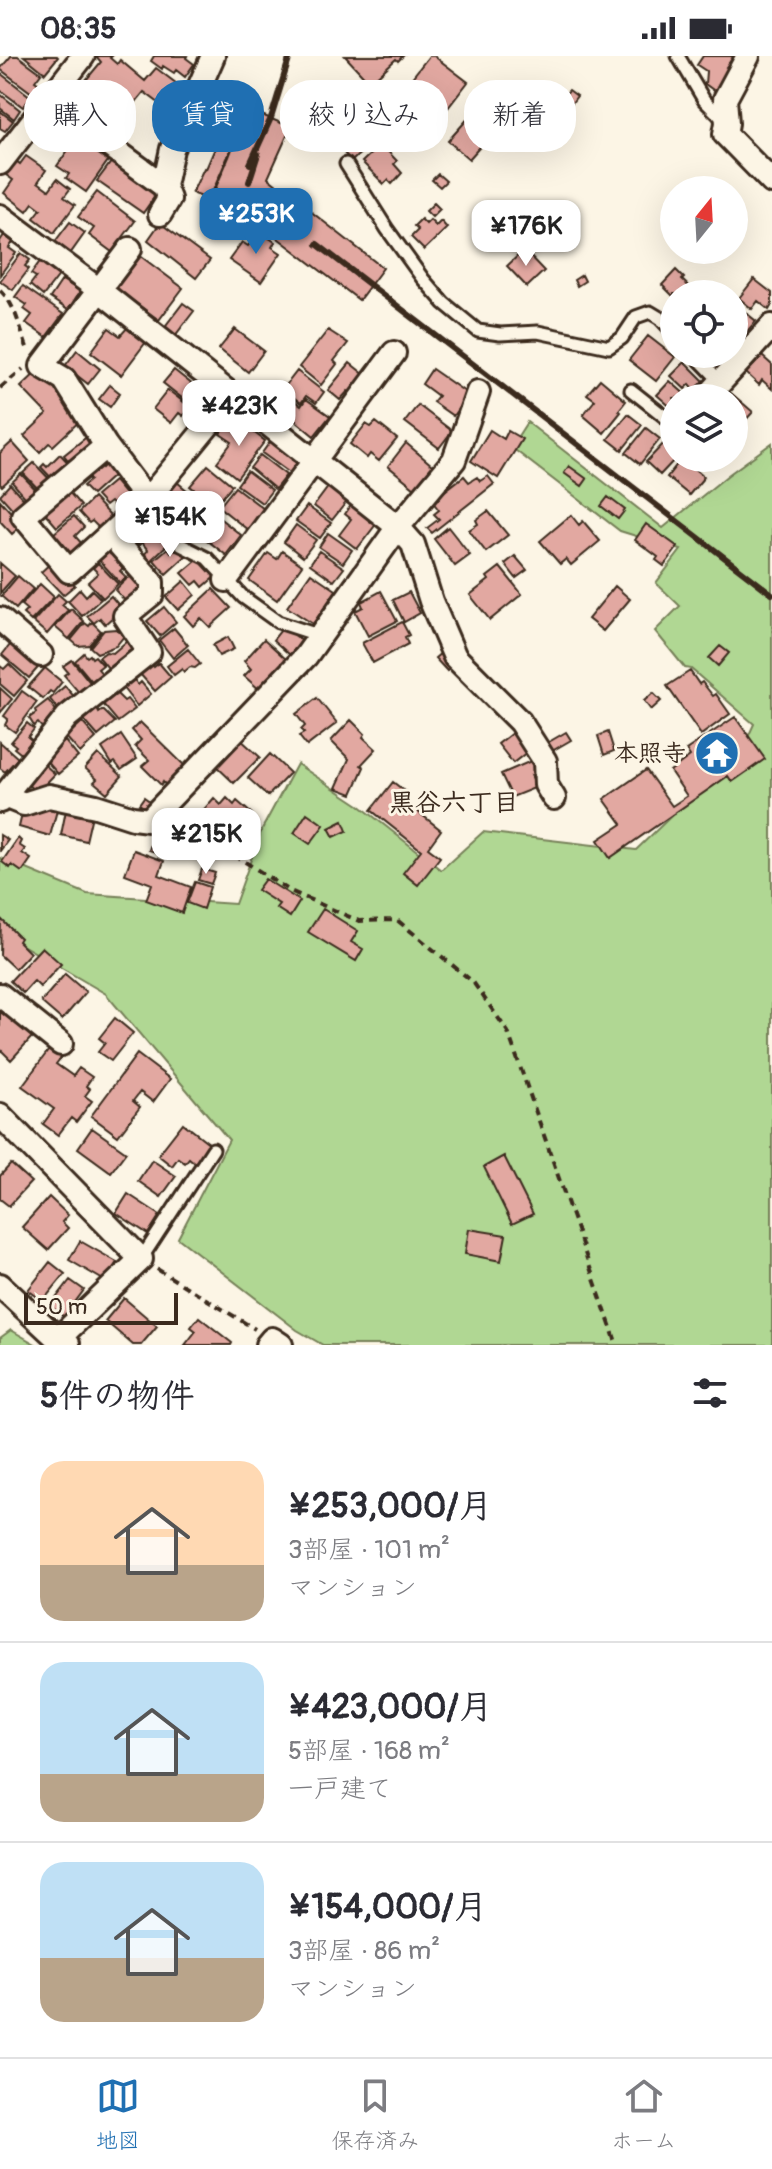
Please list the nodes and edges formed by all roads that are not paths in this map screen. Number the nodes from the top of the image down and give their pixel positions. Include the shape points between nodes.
1 (83, 56) edge
2 (213, 56) edge
3 (678, 56) edge
4 (748, 56) edge
5 (63, 80) edge
6 (727, 123) junction
7 (24, 131) edge
8 (118, 152) edge
9 (0, 163) edge
10 (346, 164) dead end
11 (772, 182) edge
12 (164, 186) junction
13 (160, 214) dead end
14 (0, 216) edge
15 (130, 249) dead end
16 (99, 290) junction
17 (660, 318) edge
18 (772, 326) edge
19 (394, 353) dead end
20 (719, 384) edge
21 (631, 390) dead end
22 (478, 392) dead end
23 (233, 395) junction
24 (660, 413) edge
25 (106, 446) junction
26 (314, 461) junction
27 (147, 500) junction
28 (398, 527) junction
29 (110, 534) junction
30 (226, 580) junction
31 (3, 627) edge
32 (321, 636) junction
33 (41, 655) dead end
34 (2, 798) edge
35 (554, 798) dead end
36 (0, 995) edge
37 (61, 1044) dead end
38 (0, 1115) edge
39 (213, 1149) dead end
40 (141, 1259) junction
41 (0, 1285) edge
42 (64, 1342) edge

1 - 5 street
2 - 12 street via 172,149
3 - 6 lane via 704,100
4 - 6 street via 725,99
6 - 11 street via 725,134
7 - 9 street
8 - 12 street
10 - 17 lane via 423,279 478,331 538,332 609,347 636,317 650,312
12 - 13 street via 169,199
14 - 16 street
15 - 16 street
16 - 23 street
16 - 25 street via 42,366 64,379
18 - 20 street
19 - 26 street
21 - 24 lane
22 - 28 street via 454,460
23 - 26 street
23 - 27 street
25 - 27 street
25 - 29 street via 23,516 69,571
26 - 28 street
26 - 30 street
27 - 29 street
27 - 30 lane via 181,545 207,558
28 - 32 street
28 - 35 street via 413,544 455,657 520,722 545,761 546,785
29 - 34 street via 152,582 152,594 125,616 149,652 67,717
30 - 32 lane via 278,622
31 - 33 street
32 - 34 street via 149,820 49,796 24,804
36 - 37 street
38 - 40 street
39 - 40 lane
40 - 42 street
41 - 42 street

